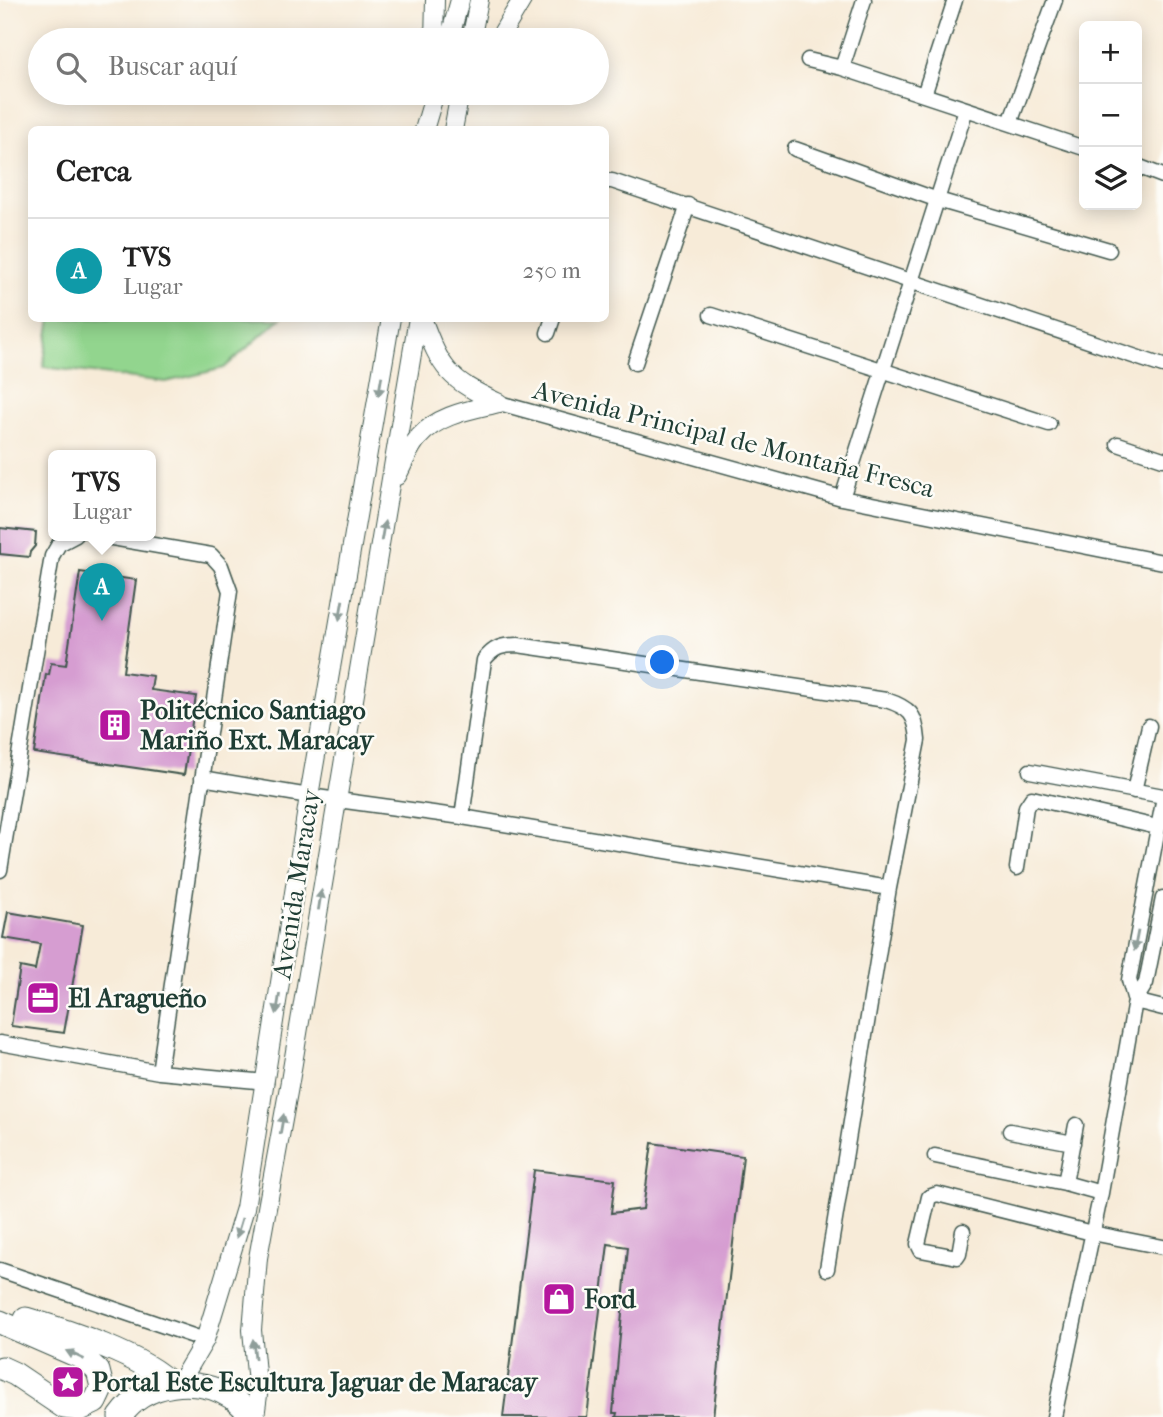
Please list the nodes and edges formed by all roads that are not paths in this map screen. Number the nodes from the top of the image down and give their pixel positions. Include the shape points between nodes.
1 (435, 0) edge
2 (460, 0) edge
3 (479, 0) edge
4 (522, 0) edge
5 (864, 0) edge
6 (955, 0) edge
7 (1055, 0) edge
8 (434, 28) edge
9 (452, 28) edge
10 (473, 28) edge
11 (505, 28) edge
12 (808, 60) dead end
13 (842, 68) junction
14 (925, 95) junction
15 (427, 105) edge
16 (431, 105) edge
17 (458, 105) edge
18 (464, 105) edge
19 (966, 109) junction
20 (1010, 123) junction
21 (424, 126) edge
22 (425, 126) edge
23 (453, 126) edge
24 (454, 126) edge
25 (1081, 147) edge
26 (795, 149) dead end
27 (1142, 168) edge
28 (1163, 176) edge
29 (609, 181) edge
30 (938, 200) junction
31 (688, 205) junction
32 (1109, 250) dead end
33 (912, 283) junction
34 (710, 315) dead end
35 (390, 322) edge
36 (419, 322) edge
37 (422, 322) edge
38 (635, 363) dead end
39 (1163, 366) edge
40 (882, 370) junction
41 (499, 403) junction
42 (1049, 424) dead end
43 (1118, 444) dead end
44 (1163, 460) edge
45 (390, 489) junction
46 (842, 498) junction
47 (65, 541) edge
48 (130, 541) edge
49 (1163, 562) edge
50 (1149, 726) dead end
51 (1030, 771) dead end
52 (202, 778) junction
53 (1133, 791) junction
54 (309, 796) junction
55 (1163, 796) edge
56 (336, 799) junction
57 (1163, 802) edge
58 (462, 817) junction
59 (1159, 833) edge
60 (1017, 868) dead end
61 (0, 870) edge
62 (889, 888) junction
63 (1163, 898) edge
64 (1135, 1002) junction
65 (1163, 1009) edge
66 (0, 1043) edge
67 (159, 1072) junction
68 (266, 1082) junction
69 (1076, 1125) dead end
70 (1010, 1131) dead end
71 (1073, 1143) junction
72 (936, 1156) dead end
73 (1065, 1183) junction
74 (1101, 1193) junction
75 (963, 1231) dead end
76 (1092, 1233) junction
77 (1163, 1247) edge
78 (827, 1269) dead end
79 (0, 1270) edge
80 (0, 1312) edge
81 (0, 1322) edge
82 (205, 1340) junction
83 (1, 1368) edge
84 (175, 1384) junction
85 (49, 1417) edge
86 (120, 1417) edge
87 (254, 1417) edge
88 (1054, 1417) edge

1 - 8 street
2 - 9 street
3 - 10 street
4 - 11 street
5 - 13 street
6 - 14 street
7 - 20 street
12 - 13 street
13 - 14 street
14 - 19 street
15 - 21 street
16 - 22 street
17 - 23 street
18 - 24 street
19 - 20 street
19 - 30 street
20 - 25 street
26 - 30 street
27 - 28 street
29 - 31 street
30 - 32 street
30 - 33 street
31 - 33 street
31 - 38 street
33 - 39 street
33 - 40 street
34 - 40 street
35 -> 54 street, Avenida Maracay
36 - 45 street, Avenida Maracay
37 - 41 street via 447,371 467,388
40 - 42 street
40 - 46 street
41 - 45 street via 433,424 417,439
41 - 46 street, Avenida Principal de Montaña Fresca
43 - 44 street
56 -> 45 street, Avenida Maracay
46 - 49 street, Avenida Principal de Montaña Fresca
47 - 61 street via 52,556
48 - 52 street via 211,555 228,579 230,591
50 - 53 street
51 - 53 street
52 - 54 street
52 - 67 street
53 - 55 street
54 - 56 street
54 -> 68 street, Avenida Maracay
56 - 58 street
87 -> 56 street, Avenida Maracay via 258,1395 252,1330 258,1258
57 - 59 street
58 - 62 street
58 - 62 street via 484,660 504,645 886,700 912,713 918,740
59 - 60 street via 1032,798 1026,807
59 -> 64 street via 1129,980
62 - 78 street
63 - 64 street via 1146,983
64 - 65 street
64 - 74 street
66 - 67 street
67 - 68 street
68 -> 82 street, Avenida Maracay via 245,1208
69 - 71 street
70 - 71 street
71 - 73 street
72 - 73 street
73 - 74 street
74 - 76 street
75 - 76 street via 957,1258 921,1250 918,1244 929,1197 937,1195
76 - 77 street
76 - 88 street
79 - 82 street
80 - 84 main road via 96,1342
83 -> 81 main road via 64,1406 88,1406 102,1387 98,1371 85,1359
82 - 84 street, Avenida Maracay
83 - 85 main road
84 - 86 main road via 153,1390
84 - 87 main road via 208,1386 234,1399

